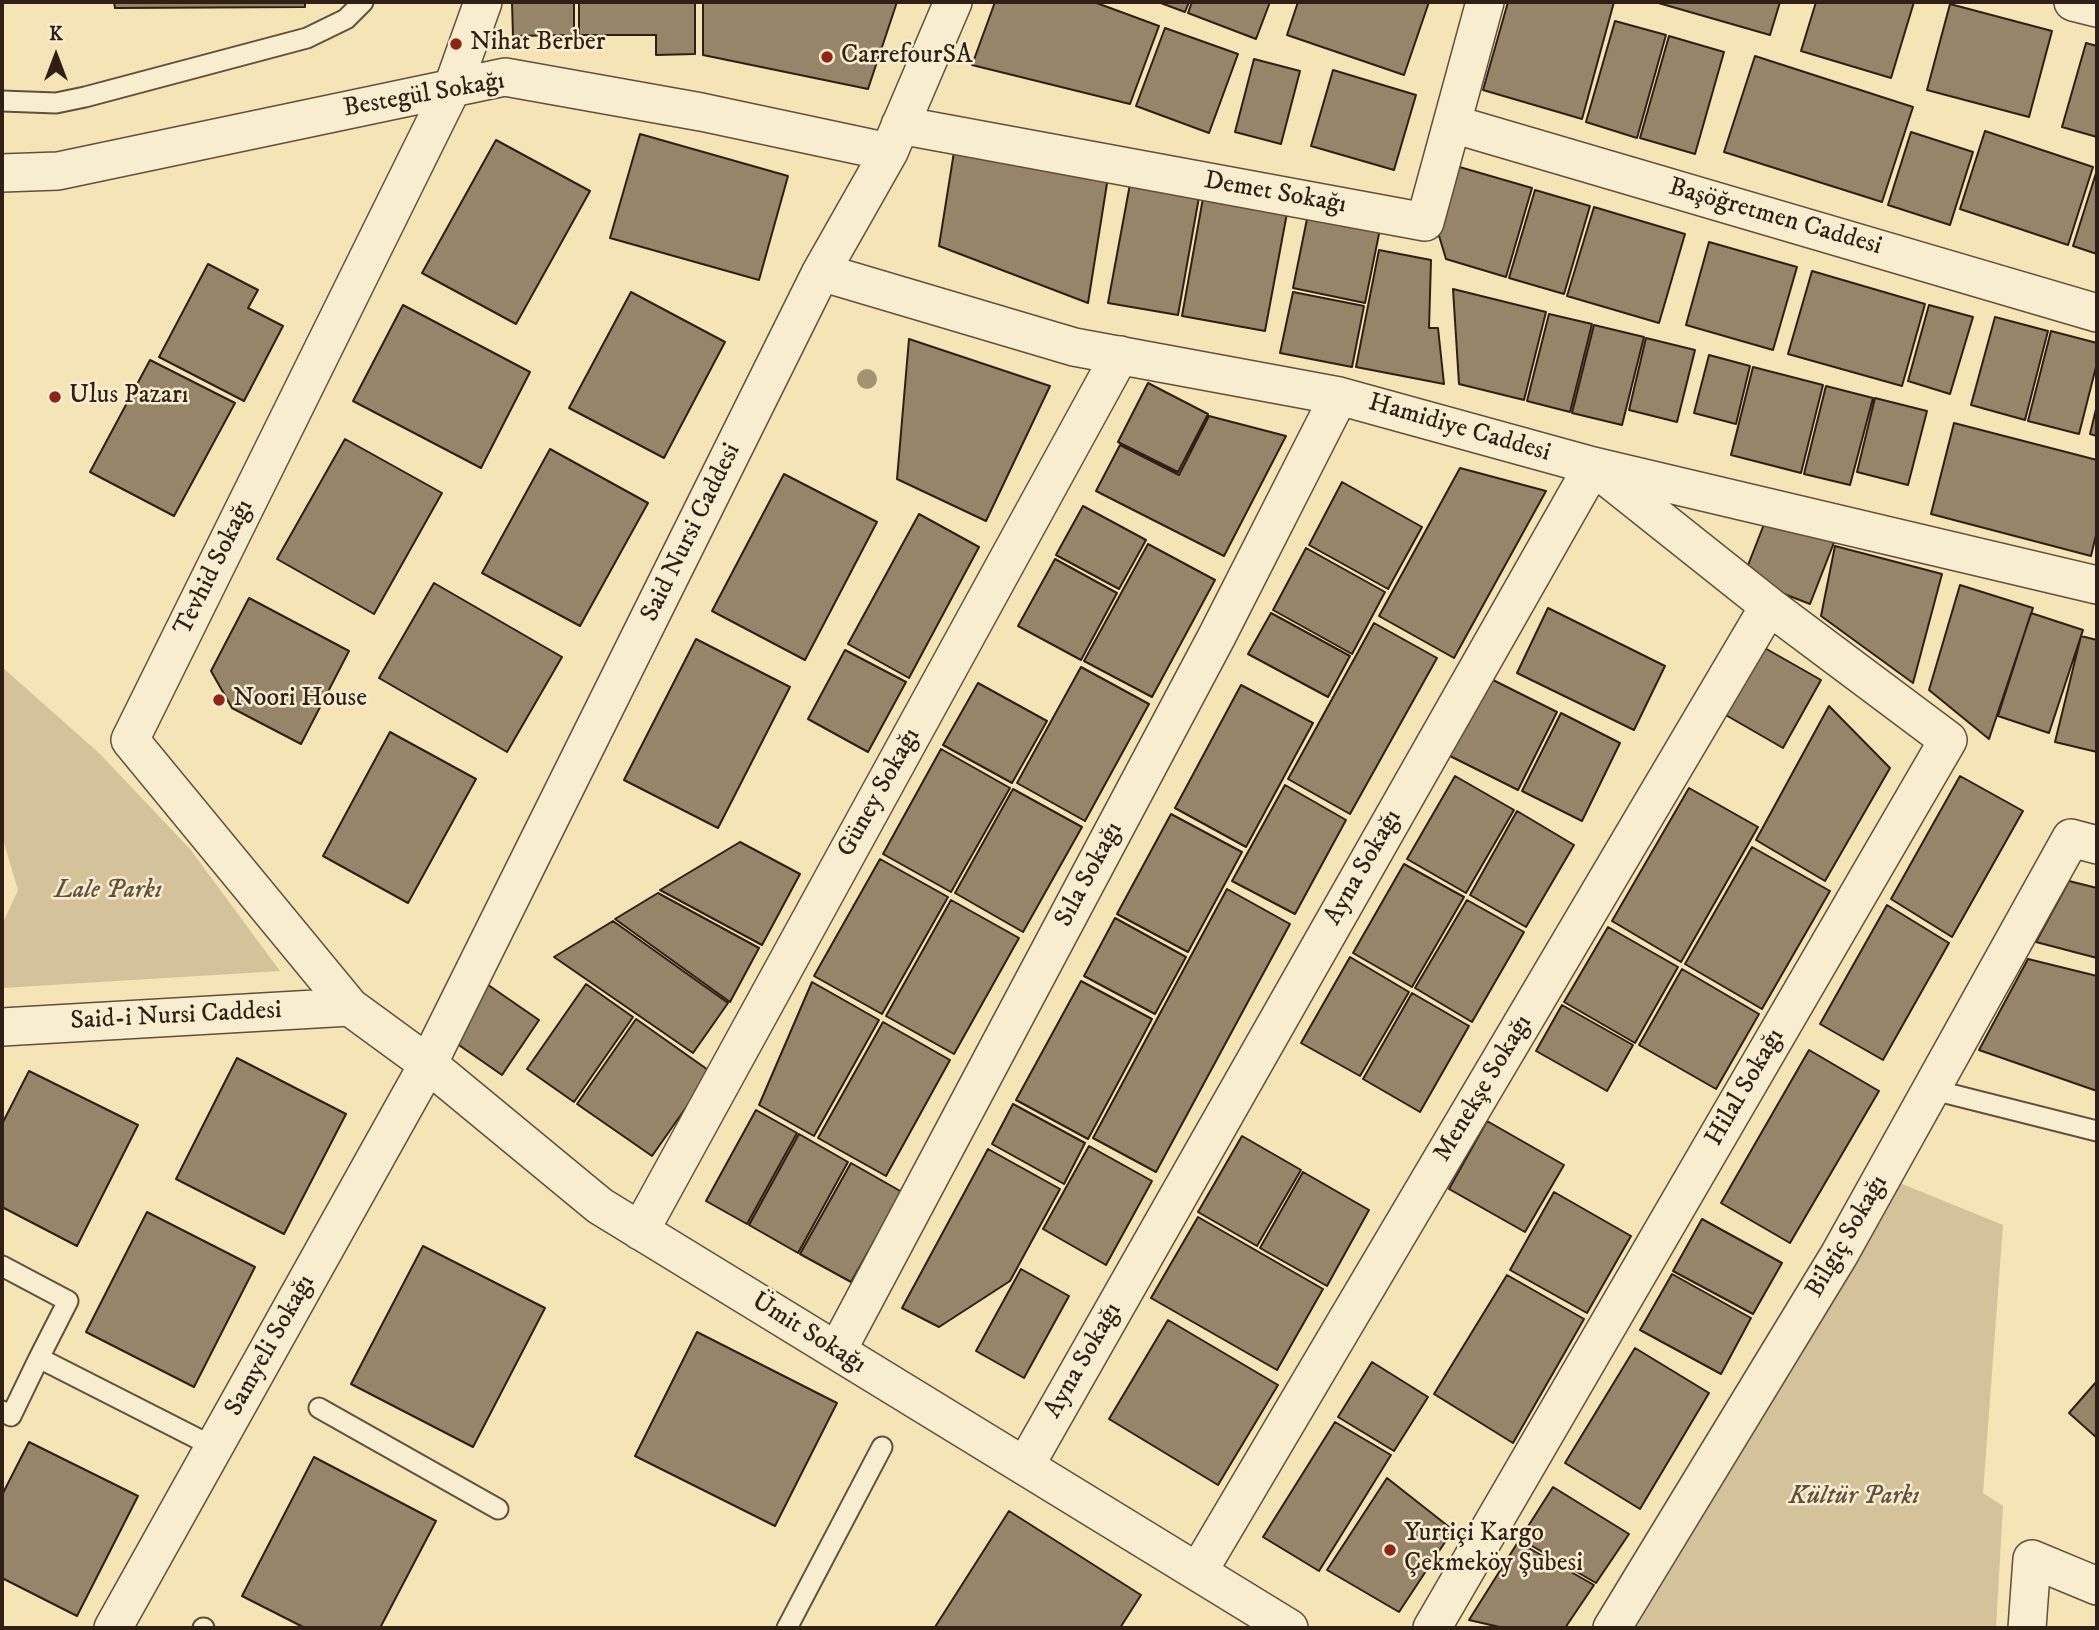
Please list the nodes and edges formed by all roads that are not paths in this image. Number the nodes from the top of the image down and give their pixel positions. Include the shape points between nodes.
1 (363, 2) edge
2 (483, 2) edge
3 (953, 2) edge
4 (1485, 2) edge
5 (2073, 2) edge
6 (2097, 9) edge
7 (453, 86) junction
8 (2, 102) edge
9 (1453, 124) junction
10 (894, 138) junction
11 (2, 173) edge
12 (821, 272) junction
13 (2097, 313) edge
14 (1120, 355) junction
15 (1339, 396) junction
16 (1592, 466) junction
17 (2097, 585) edge
18 (1769, 606) junction
19 (2084, 842) edge
20 (351, 1007) junction
21 (2, 1027) edge
22 (428, 1064) junction
23 (1930, 1089) junction
24 (2097, 1131) edge
25 (640, 1231) junction
26 (2, 1266) edge
27 (837, 1351) junction
28 (39, 1358) junction
29 (320, 1408) dead end
30 (2, 1411) edge
31 (214, 1447) junction
32 (882, 1447) dead end
33 (1025, 1466) junction
34 (498, 1509) dead end
35 (1198, 1572) junction
36 (2097, 1586) edge
37 (113, 1628) edge
38 (787, 1628) edge
39 (1289, 1628) edge
40 (1432, 1628) edge
41 (1612, 1628) edge
42 (2027, 1628) edge

1 - 8 lane via 346,19 307,38 85,97 56,103
2 - 7 street
3 - 10 street, Said Nursi Caddesi
4 - 9 street, Demet Sokağı
5 - 6 street
7 - 10 street, Bestegül Sokağı via 505,77 701,112
7 - 11 street, Bestegül Sokağı via 58,172
7 - 20 street, Tevhid Sokağı via 130,740
9 - 10 street, Demet Sokağı via 1425,222
9 - 13 street, Başöğretmen Caddesi
10 - 12 street, Said Nursi Caddesi
12 - 14 street, Hamidiye Caddesi via 1074,347
12 - 22 street, Said Nursi Caddesi
14 - 15 street, Hamidiye Caddesi
14 - 25 street, Güney Sokağı
15 - 16 street, Hamidiye Caddesi
15 - 27 street, Sıla Sokağı via 1211,648
16 - 17 street, Hamidiye Caddesi
16 - 18 street
16 - 33 street, Ayna Sokağı
18 - 35 street, Menekşe Sokağı
18 - 40 street, Hilal Sokağı via 1948,740
19 - 23 street, Bilgiç Sokağı
20 - 21 street, Said-i Nursi Caddesi
20 - 22 street, Ümit Sokağı
22 - 25 street, Ümit Sokağı via 600,1206
22 - 31 street, Samyeli Sokağı
23 - 24 lane
23 - 41 street, Bilgiç Sokağı via 1839,1255
25 - 27 street, Ümit Sokağı
26 - 28 lane via 68,1301
27 - 33 street, Ümit Sokağı
28 - 30 lane via 12,1416
28 - 31 lane
29 - 34 lane
31 - 37 street, Samyeli Sokağı
32 - 38 lane
33 - 35 street, Ümit Sokağı
35 - 39 street, Ümit Sokağı
36 - 42 street via 2032,1559

